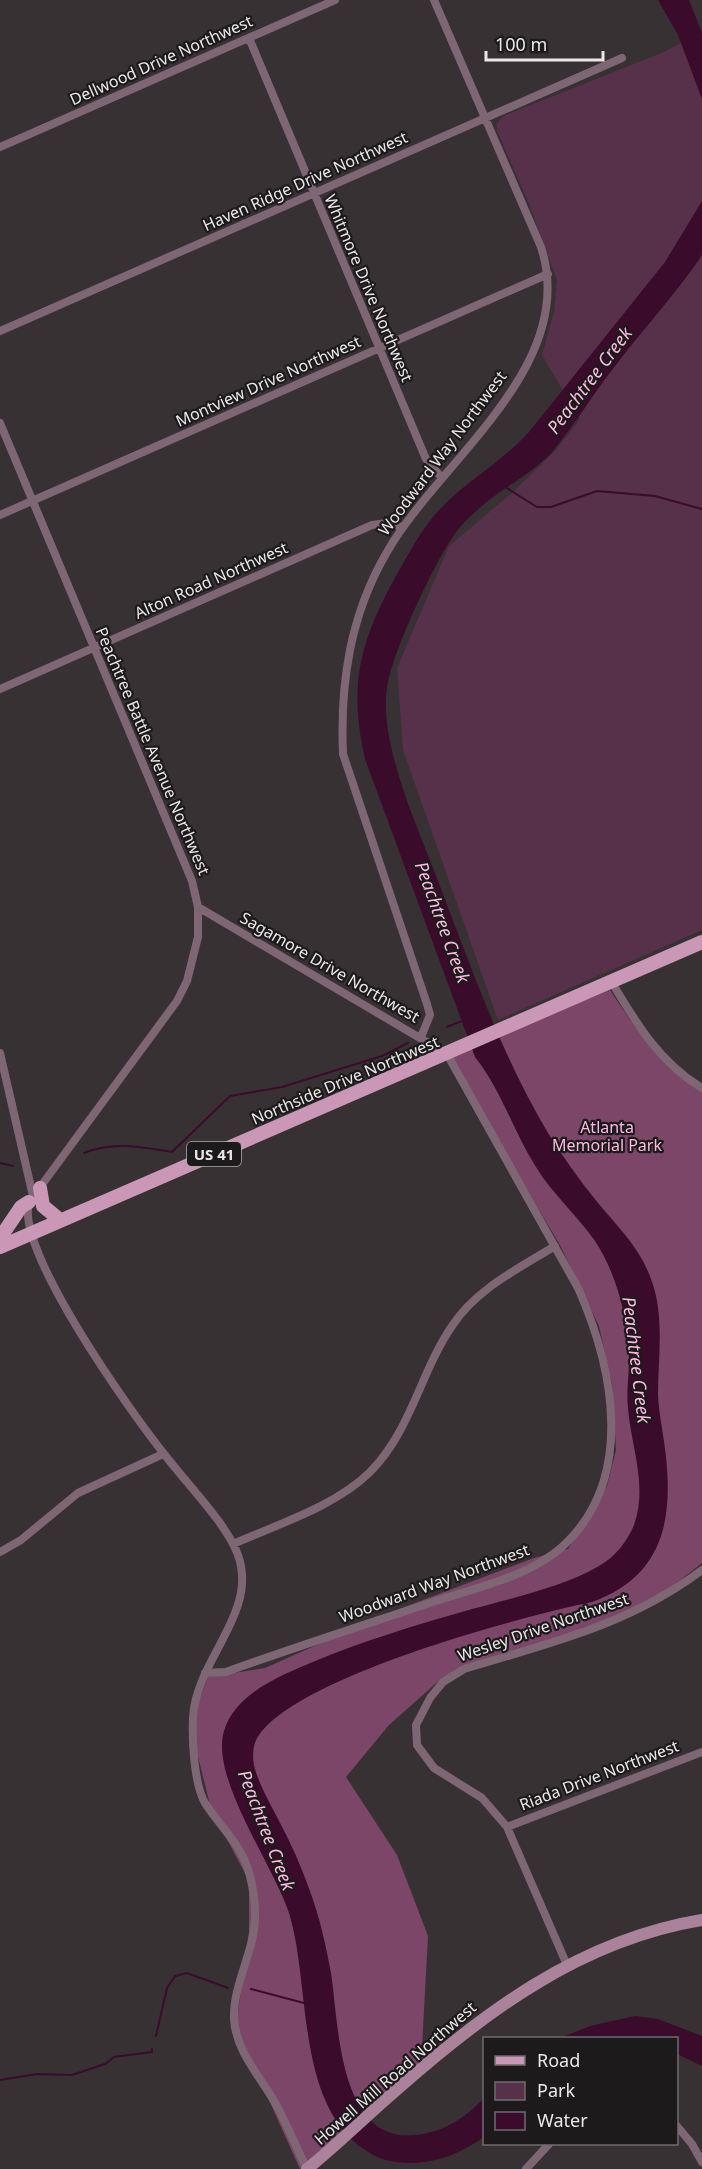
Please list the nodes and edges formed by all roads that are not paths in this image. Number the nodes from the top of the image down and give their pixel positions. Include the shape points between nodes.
1 (335, 0) edge
2 (434, 0) edge
3 (249, 38) junction
4 (622, 58) dead end
5 (485, 118) junction
6 (0, 147) edge
7 (313, 194) junction
8 (548, 274) junction
9 (0, 331) edge
10 (378, 349) junction
11 (0, 423) edge
12 (442, 478) junction
13 (33, 501) junction
14 (0, 515) edge
15 (402, 527) junction
16 (94, 647) junction
17 (0, 689) edge
18 (198, 907) junction
19 (702, 942) edge
20 (611, 981) junction
21 (421, 1037) junction
22 (0, 1053) edge
23 (447, 1054) junction
24 (702, 1088) edge
25 (34, 1196) junction
26 (60, 1220) junction
27 (30, 1234) junction
28 (0, 1238) edge
29 (555, 1246) junction
30 (0, 1247) edge
31 (163, 1454) junction
32 (233, 1544) junction
33 (0, 1552) edge
34 (702, 1570) edge
35 (205, 1673) junction
36 (702, 1752) edge
37 (507, 1827) junction
38 (702, 1920) edge
39 (567, 1965) junction
40 (678, 2128) edge
41 (548, 2145) edge
42 (702, 2162) edge
43 (307, 2169) edge
44 (526, 2169) edge

1 - 3 street, Dellwood Drive Northwest
2 - 5 street, Woodward Way Northwest
3 - 6 street, Dellwood Drive Northwest
3 - 7 street, Whitmore Drive Northwest
4 - 5 street, Haven Ridge Drive Northwest
5 - 7 street, Haven Ridge Drive Northwest
5 - 8 street, Woodward Way Northwest via 541,247
7 - 9 street, Haven Ridge Drive Northwest
7 - 10 street, Whitmore Drive Northwest
8 - 10 street, Montview Drive Northwest
8 - 12 street, Woodward Way Northwest via 546,315 523,371 496,413
10 - 12 street, Whitmore Drive Northwest via 426,459
10 - 13 street, Montview Drive Northwest
11 - 13 street, Peachtree Battle Avenue Northwest
12 - 15 street, Woodward Way Northwest
13 - 14 street, Montview Drive Northwest
13 - 16 street, Peachtree Battle Avenue Northwest
15 - 16 street, Alton Road Northwest via 388,523 372,525
15 - 21 street, Woodward Way Northwest via 373,578 353,632 343,684 342,738 348,773 430,1015
16 - 17 street, Alton Road Northwest
16 - 18 street, Peachtree Battle Avenue Northwest via 192,881
18 - 21 street, Sagamore Drive Northwest
18 - 25 street, Peachtree Battle Avenue Northwest via 194,959 177,1001
19 - 20 main road, Northside Drive Northwest / US 41
20 - 23 main road, Northside Drive Northwest / US 41
20 - 24 street via 656,1051
21 - 23 street, Sagamore Drive Northwest
22 - 25 street
23 - 26 main road, Northside Drive Northwest / US 41
23 - 29 street, Woodward Way Northwest
25 - 26 main road
25 - 27 street via 26,1216
25 - 28 main road via 21,1207
26 - 27 main road, Northside Drive Northwest / US 41
27 - 30 main road, Northside Drive Northwest / US 41
27 - 31 street via 64,1304
29 - 32 street via 489,1287 460,1314 443,1340 398,1436 368,1474 332,1499
29 - 35 street, Woodward Way Northwest via 593,1325 612,1423 604,1480 572,1537 550,1556 518,1573 226,1672
31 - 32 street
31 - 33 street via 78,1493 21,1540
32 - 35 street via 242,1569 241,1595
34 - 37 street, Wesley Drive Northwest via 627,1616 464,1669 436,1689 416,1725 417,1745 434,1768 482,1798
35 - 43 street via 193,1715 198,1784 205,1803 241,1852 254,1898 254,1934 236,1997 235,2031
36 - 37 street, Riada Drive Northwest
37 - 39 street, Wesley Drive Northwest
38 - 39 main road, Howell Mill Road Northwest via 650,1930
39 - 43 main road, Howell Mill Road Northwest via 489,2012
40 - 42 street
41 - 44 street

